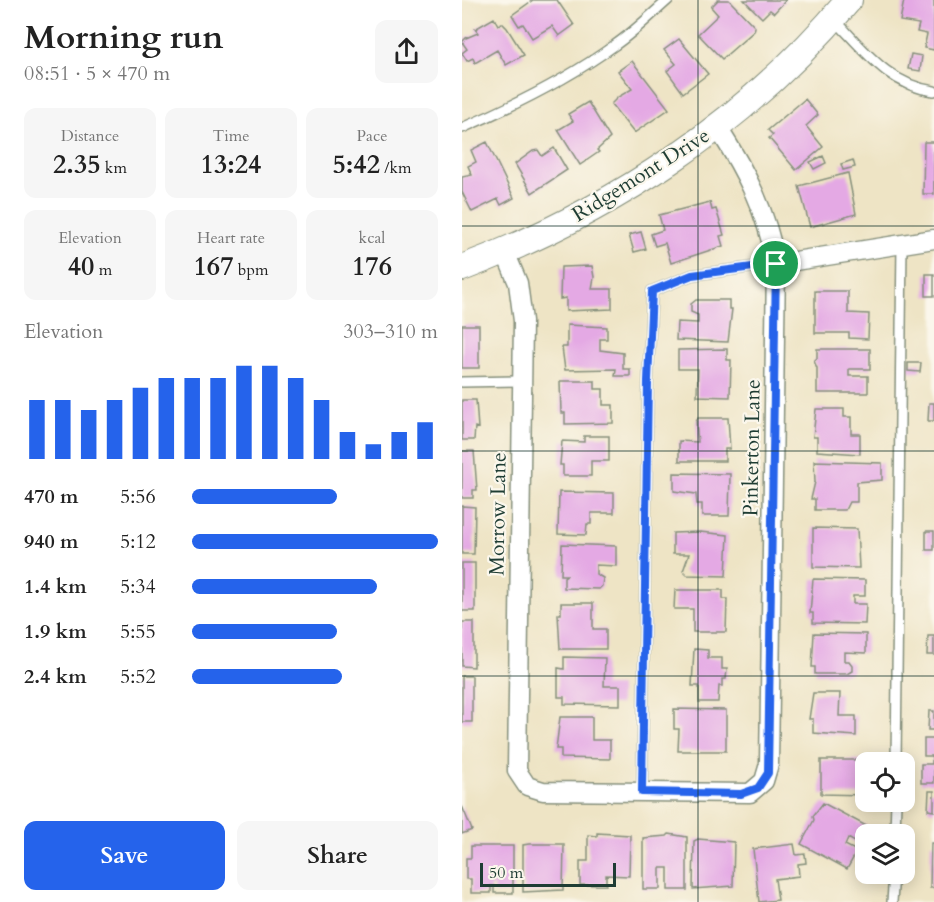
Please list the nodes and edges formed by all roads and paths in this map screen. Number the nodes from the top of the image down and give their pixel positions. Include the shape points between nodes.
1 (668, 0) edge
2 (841, 9) edge
3 (934, 92) edge
4 (462, 128) edge
5 (718, 128) junction
6 (934, 239) edge
7 (902, 243) junction
8 (505, 252) junction
9 (776, 264) junction
10 (462, 268) edge
11 (522, 381) junction
12 (462, 382) edge
13 (896, 752) edge
14 (642, 792) junction
15 (893, 884) edge
16 (892, 902) edge

1 - 4 lane via 617,44 560,80
2 - 3 lane via 889,75
2 - 5 street, Ridgemont Drive
5 - 8 street, Ridgemont Drive via 619,194
5 - 9 street, Pinkerton Lane via 760,202
6 - 7 street
7 - 9 street
7 - 13 lane
8 - 10 street, Ridgemont Drive
8 - 11 street, Morrow Lane via 522,297
9 - 14 lane via 692,275 652,291
9 - 14 street, Pinkerton Lane via 769,764 764,781 741,794
11 - 12 lane
11 - 14 street, Morrow Lane via 516,763 527,786 543,791
15 - 16 lane

